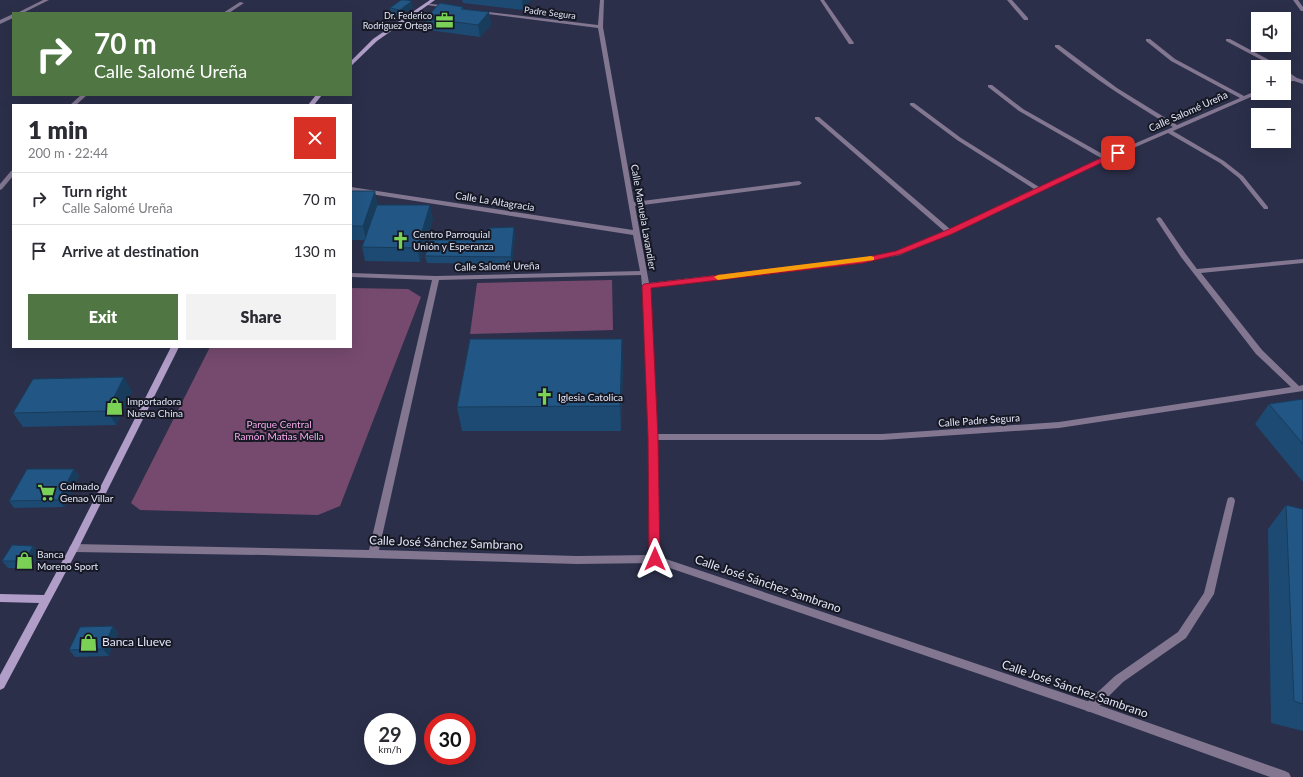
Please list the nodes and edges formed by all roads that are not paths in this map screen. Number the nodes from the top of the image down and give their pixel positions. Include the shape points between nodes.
1 (47, 0) edge
2 (433, 0) edge
3 (602, 0) edge
4 (822, 0) edge
5 (1009, 0) edge
6 (1295, 0) edge
7 (242, 3) dead end
8 (426, 4) junction
9 (450, 8) edge
10 (1303, 10) edge
11 (474, 11) edge
12 (21, 12) edge
13 (227, 12) edge
14 (12, 16) edge
15 (1026, 19) dead end
16 (0, 22) edge
17 (600, 27) junction
18 (1148, 40) dead end
19 (1228, 40) dead end
20 (851, 43) dead end
21 (1057, 46) dead end
22 (1266, 60) edge
23 (352, 63) edge
24 (1291, 77) edge
25 (1291, 80) edge
26 (1295, 80) junction
27 (1303, 82) edge
28 (990, 86) dead end
29 (1251, 95) edge
30 (83, 96) edge
31 (318, 96) edge
32 (1244, 98) junction
33 (74, 104) edge
34 (312, 104) edge
35 (912, 104) dead end
36 (817, 118) dead end
37 (1177, 127) junction
38 (1168, 131) junction
39 (1106, 158) junction
40 (12, 173) edge
41 (799, 183) dead end
42 (0, 188) edge
43 (352, 189) edge
44 (1038, 189) junction
45 (632, 204) junction
46 (1266, 208) dead end
47 (1159, 219) dead end
48 (636, 232) junction
49 (949, 232) junction
50 (1303, 261) edge
51 (1196, 271) junction
52 (644, 273) junction
53 (352, 275) edge
54 (436, 278) junction
55 (646, 286) junction
56 (174, 348) edge
57 (1300, 388) edge
58 (653, 437) junction
59 (1231, 501) dead end
60 (74, 548) junction
61 (373, 554) junction
62 (655, 559) junction
63 (0, 598) edge
64 (46, 599) junction
65 (0, 685) edge
66 (1090, 707) junction
67 (1269, 774) edge
68 (1286, 777) edge

1 - 12 street
2 - 8 main road
3 - 17 street, Calle Manuela Lavandier
4 - 20 street
5 - 15 street
6 - 10 street
7 - 13 street
8 - 9 street
8 - 23 main road via 375,40
11 - 17 street, Padre Segura
14 - 16 street
17 - 45 street, Calle Manuela Lavandier
18 - 32 street via 1173,60
19 - 22 street
21 - 37 street via 1087,71
24 - 26 street
25 - 26 street
26 - 27 street
28 - 39 street via 1021,110
29 - 32 street, Calle Salomé Ureña
30 - 33 street
31 - 34 main road
32 - 37 street, Calle Salomé Ureña
35 - 44 street via 959,139
36 - 49 street
37 - 38 street, Calle Salomé Ureña
38 - 39 street, Calle Salomé Ureña
38 - 46 street via 1222,162 1241,177
39 - 44 street, Calle Salomé Ureña
40 - 42 street
41 - 45 street
43 - 48 street, Calle La Altagracia
44 - 49 street, Calle Salomé Ureña
45 - 48 street, Calle Manuela Lavandier
47 - 51 street
48 - 52 street, Calle Manuela Lavandier
49 - 55 street, Calle Salomé Ureña via 898,252 863,260
50 - 51 street
51 - 57 street via 1260,352
52 - 54 street, Calle Salomé Ureña
52 - 55 street, Calle Manuela Lavandier
53 - 54 street, Calle Salomé Ureña
54 - 61 street
55 - 58 street, Calle Manuela Lavandier
56 - 60 main road
57 - 58 street, Calle Padre Segura via 1059,425 882,438
58 - 62 street, Calle Manuela Lavandier
59 - 66 street via 1209,594 1182,635 1119,679
60 - 61 street, Calle José Sánchez Sambrano
60 - 64 main road
61 - 62 street, Calle José Sánchez Sambrano via 576,560
62 - 66 street, Calle José Sánchez Sambrano
63 - 64 main road
64 - 65 main road
66 - 67 street, Calle José Sánchez Sambrano
67 - 68 street, Calle José Sánchez Sambrano

